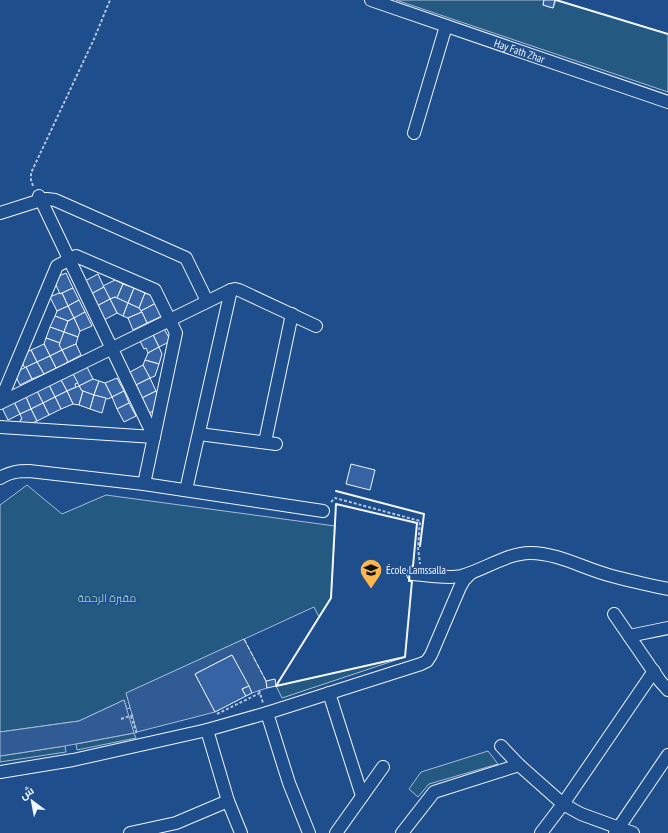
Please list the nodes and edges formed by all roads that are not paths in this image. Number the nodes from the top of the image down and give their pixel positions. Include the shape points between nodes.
1 (371, 0) edge
2 (446, 26) junction
3 (668, 102) edge
4 (414, 133) dead end
5 (40, 198) junction
6 (0, 213) edge
7 (69, 260) junction
8 (231, 290) junction
9 (207, 301) junction
10 (292, 314) junction
11 (170, 320) junction
12 (316, 326) dead end
13 (112, 348) junction
14 (0, 402) edge
15 (0, 427) edge
16 (199, 434) junction
17 (154, 437) junction
18 (0, 478) edge
19 (144, 484) junction
20 (186, 490) junction
21 (323, 510) road end
22 (471, 573) junction
23 (417, 574) road end
24 (668, 589) edge
25 (614, 614) dead end
26 (668, 628) edge
27 (629, 636) junction
28 (654, 671) junction
29 (668, 690) edge
30 (329, 694) junction
31 (267, 713) junction
32 (208, 730) junction
33 (501, 746) dead end
34 (668, 755) edge
35 (519, 765) junction
36 (383, 766) dead end
37 (0, 772) edge
38 (362, 796) junction
39 (228, 801) junction
40 (563, 804) junction
41 (178, 828) edge
42 (617, 830) edge
43 (130, 833) edge
44 (241, 833) edge
45 (310, 833) edge
46 (336, 833) edge
47 (402, 833) edge
48 (541, 833) edge
49 (633, 833) edge

1 - 2 street, Hay Fath Zhar
2 - 3 street, Hay Fath Zhar
2 - 4 street
5 - 6 street
5 - 7 street
5 - 9 street via 55,200 186,258
7 - 11 street via 76,256 155,290
7 - 13 street
7 - 14 street via 57,266
8 - 9 street
8 - 10 street via 239,290
8 - 16 street
9 - 11 street
10 - 12 street
10 - 16 street via 270,443
11 - 13 street
11 - 17 street via 176,333
13 - 14 street
13 - 17 street
15 - 17 street
16 - 20 street
17 - 19 street
18 - 19 street via 17,471 29,471
19 - 20 street
20 - 21 street
22 - 23 street via 459,576
22 - 24 street via 518,554 530,553 553,556 611,576
22 - 30 street via 460,587 427,661
25 - 27 street
26 - 27 street
27 - 28 street
28 - 29 street
28 - 40 street
30 - 31 street
30 - 38 street
31 - 32 street
31 - 45 street via 289,783
32 - 37 street via 73,760
32 - 39 street
33 - 35 street
34 - 42 street
35 - 40 street
35 - 47 street via 434,792
36 - 38 street
38 - 46 street
39 - 41 street
39 - 44 street
40 - 42 street
40 - 48 street
41 - 43 street
42 - 49 street

